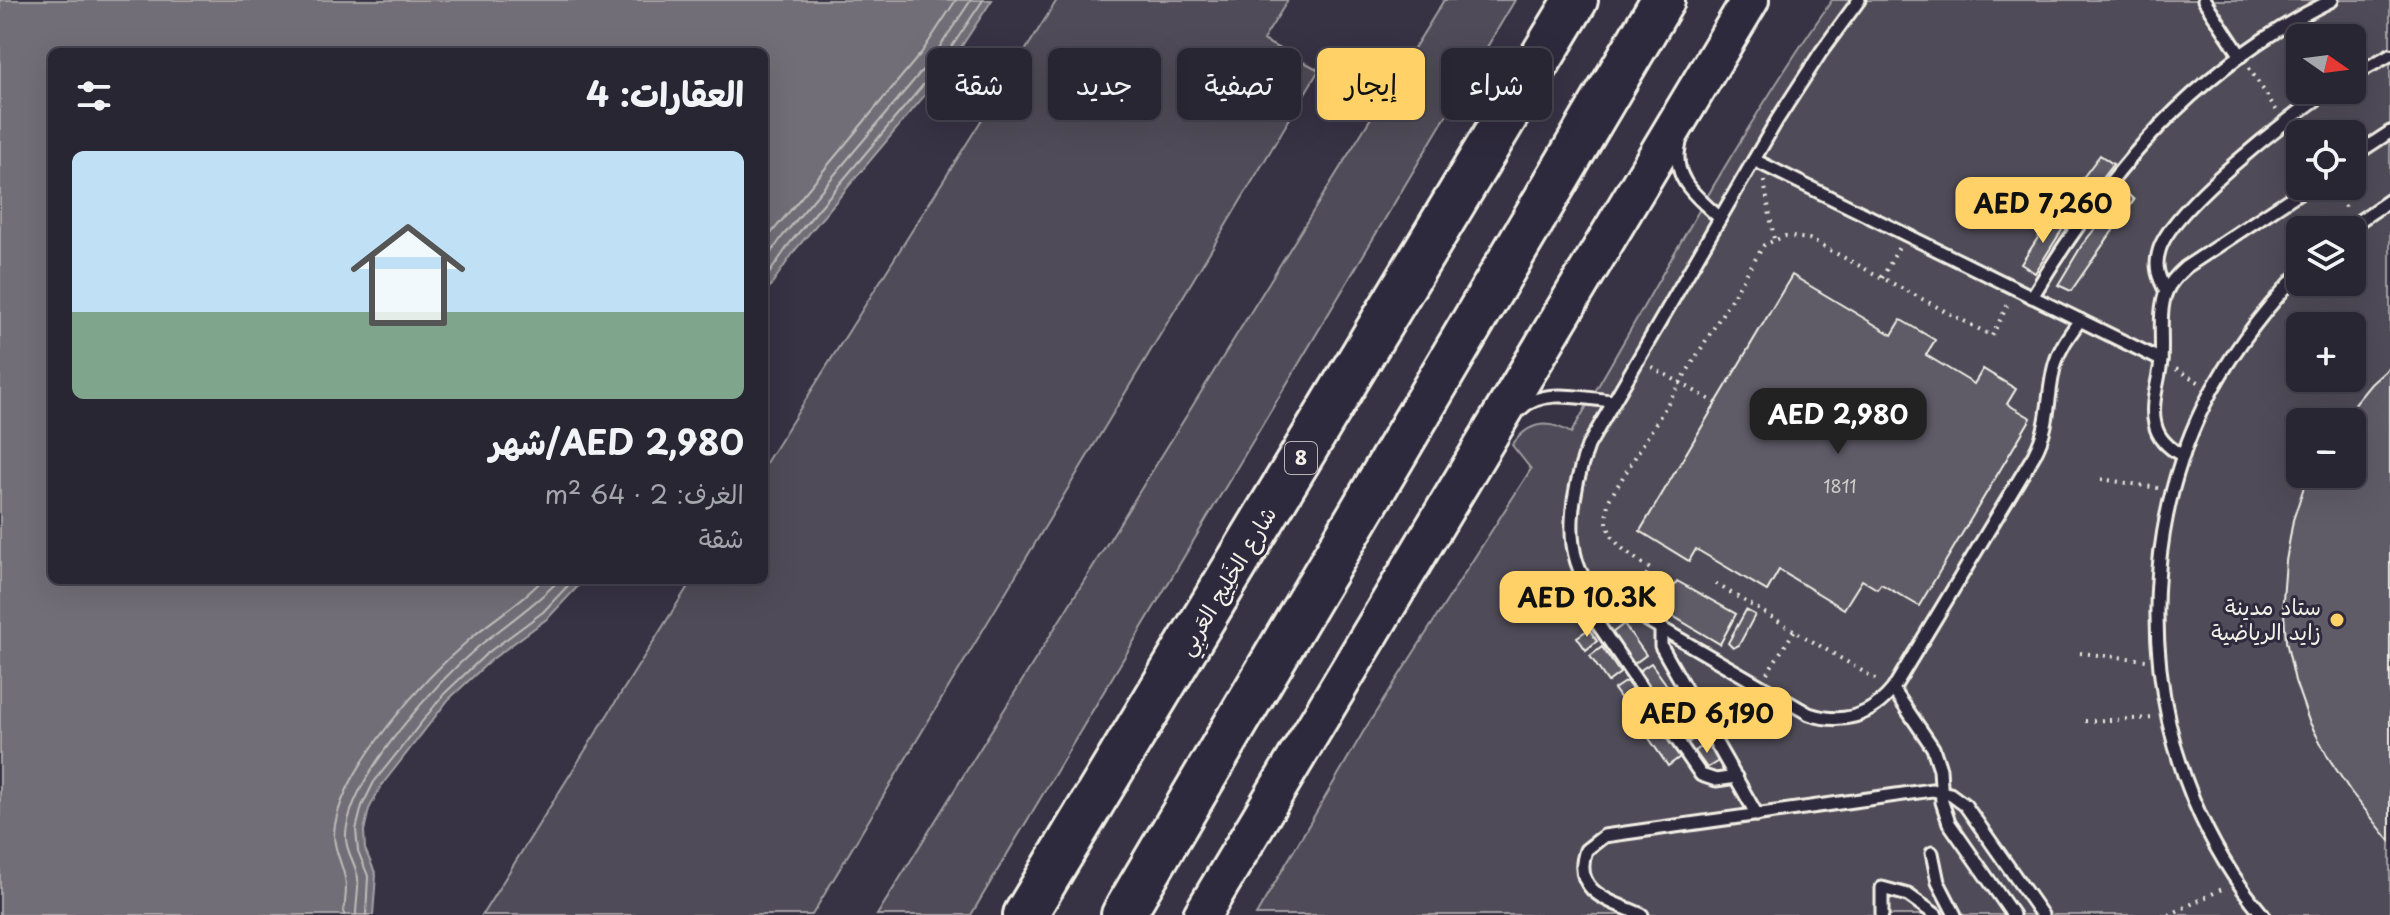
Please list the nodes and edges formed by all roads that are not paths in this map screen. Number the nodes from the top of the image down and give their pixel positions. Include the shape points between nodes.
1 (1576, 0) edge
2 (1663, 0) edge
3 (1688, 0) edge
4 (1750, 0) edge
5 (1859, 0) edge
6 (2204, 0) edge
7 (2332, 0) edge
8 (2390, 55) edge
9 (2241, 56) junction
10 (1715, 57) junction
11 (1627, 61) junction
12 (2366, 68) edge
13 (2311, 104) edge
14 (2390, 132) edge
15 (2366, 148) edge
16 (1754, 160) junction
17 (2288, 200) edge
18 (2390, 200) edge
19 (2366, 216) edge
20 (1720, 218) junction
21 (2286, 288) edge
22 (2166, 292) junction
23 (2032, 297) junction
24 (2080, 320) junction
25 (2161, 360) junction
26 (1613, 401) junction
27 (2183, 456) junction
28 (1487, 465) dead end
29 (1590, 587) junction
30 (1661, 628) junction
31 (1893, 689) junction
32 (1736, 777) junction
33 (1941, 791) junction
34 (1757, 815) junction
35 (1932, 853) dead end
36 (1025, 915) edge
37 (1123, 915) edge
38 (1202, 915) edge
39 (1642, 915) edge
40 (1882, 915) edge
41 (1936, 915) edge
42 (1955, 915) edge
43 (2013, 915) edge
44 (2042, 915) edge
45 (2263, 915) edge

1 - 36 highway, شارع الخَلِيج العَربِي / 8
2 - 11 highway
3 - 11 highway
4 - 10 main road
5 - 16 lane
6 - 9 lane
7 - 9 lane
8 - 12 lane
9 - 23 lane via 2135,151 2069,235
10 - 20 lane via 1677,157 1684,184
10 - 38 main road via 1468,484
11 - 37 highway
13 - 22 lane via 2223,175 2166,234 2157,268
14 - 15 lane
16 - 20 lane
16 - 23 lane
17 - 22 lane via 2186,267
18 - 19 lane
20 - 26 lane
21 - 27 lane via 2252,327 2212,390
22 - 25 lane
23 - 24 lane
24 - 25 lane
24 - 31 lane via 2055,363 2041,443
25 - 27 lane via 2154,423 2168,447
26 - 28 lane via 1545,396 1530,400
26 - 29 lane via 1588,446 1576,496 1575,563
27 - 45 lane via 2159,566 2156,623 2168,718 2198,810 2237,882
29 - 30 lane
29 - 32 lane via 1591,614 1701,775 1716,780
30 - 31 lane via 1809,714 1849,718 1874,708
30 - 32 lane via 1661,646
31 - 33 lane via 1933,748
32 - 34 lane
33 - 34 lane
33 - 43 lane via 1949,823
33 - 44 lane via 1965,805
34 - 39 lane via 1594,841 1582,861 1586,884
35 - 42 lane via 1938,882
40 - 41 lane via 1882,888 1908,895

